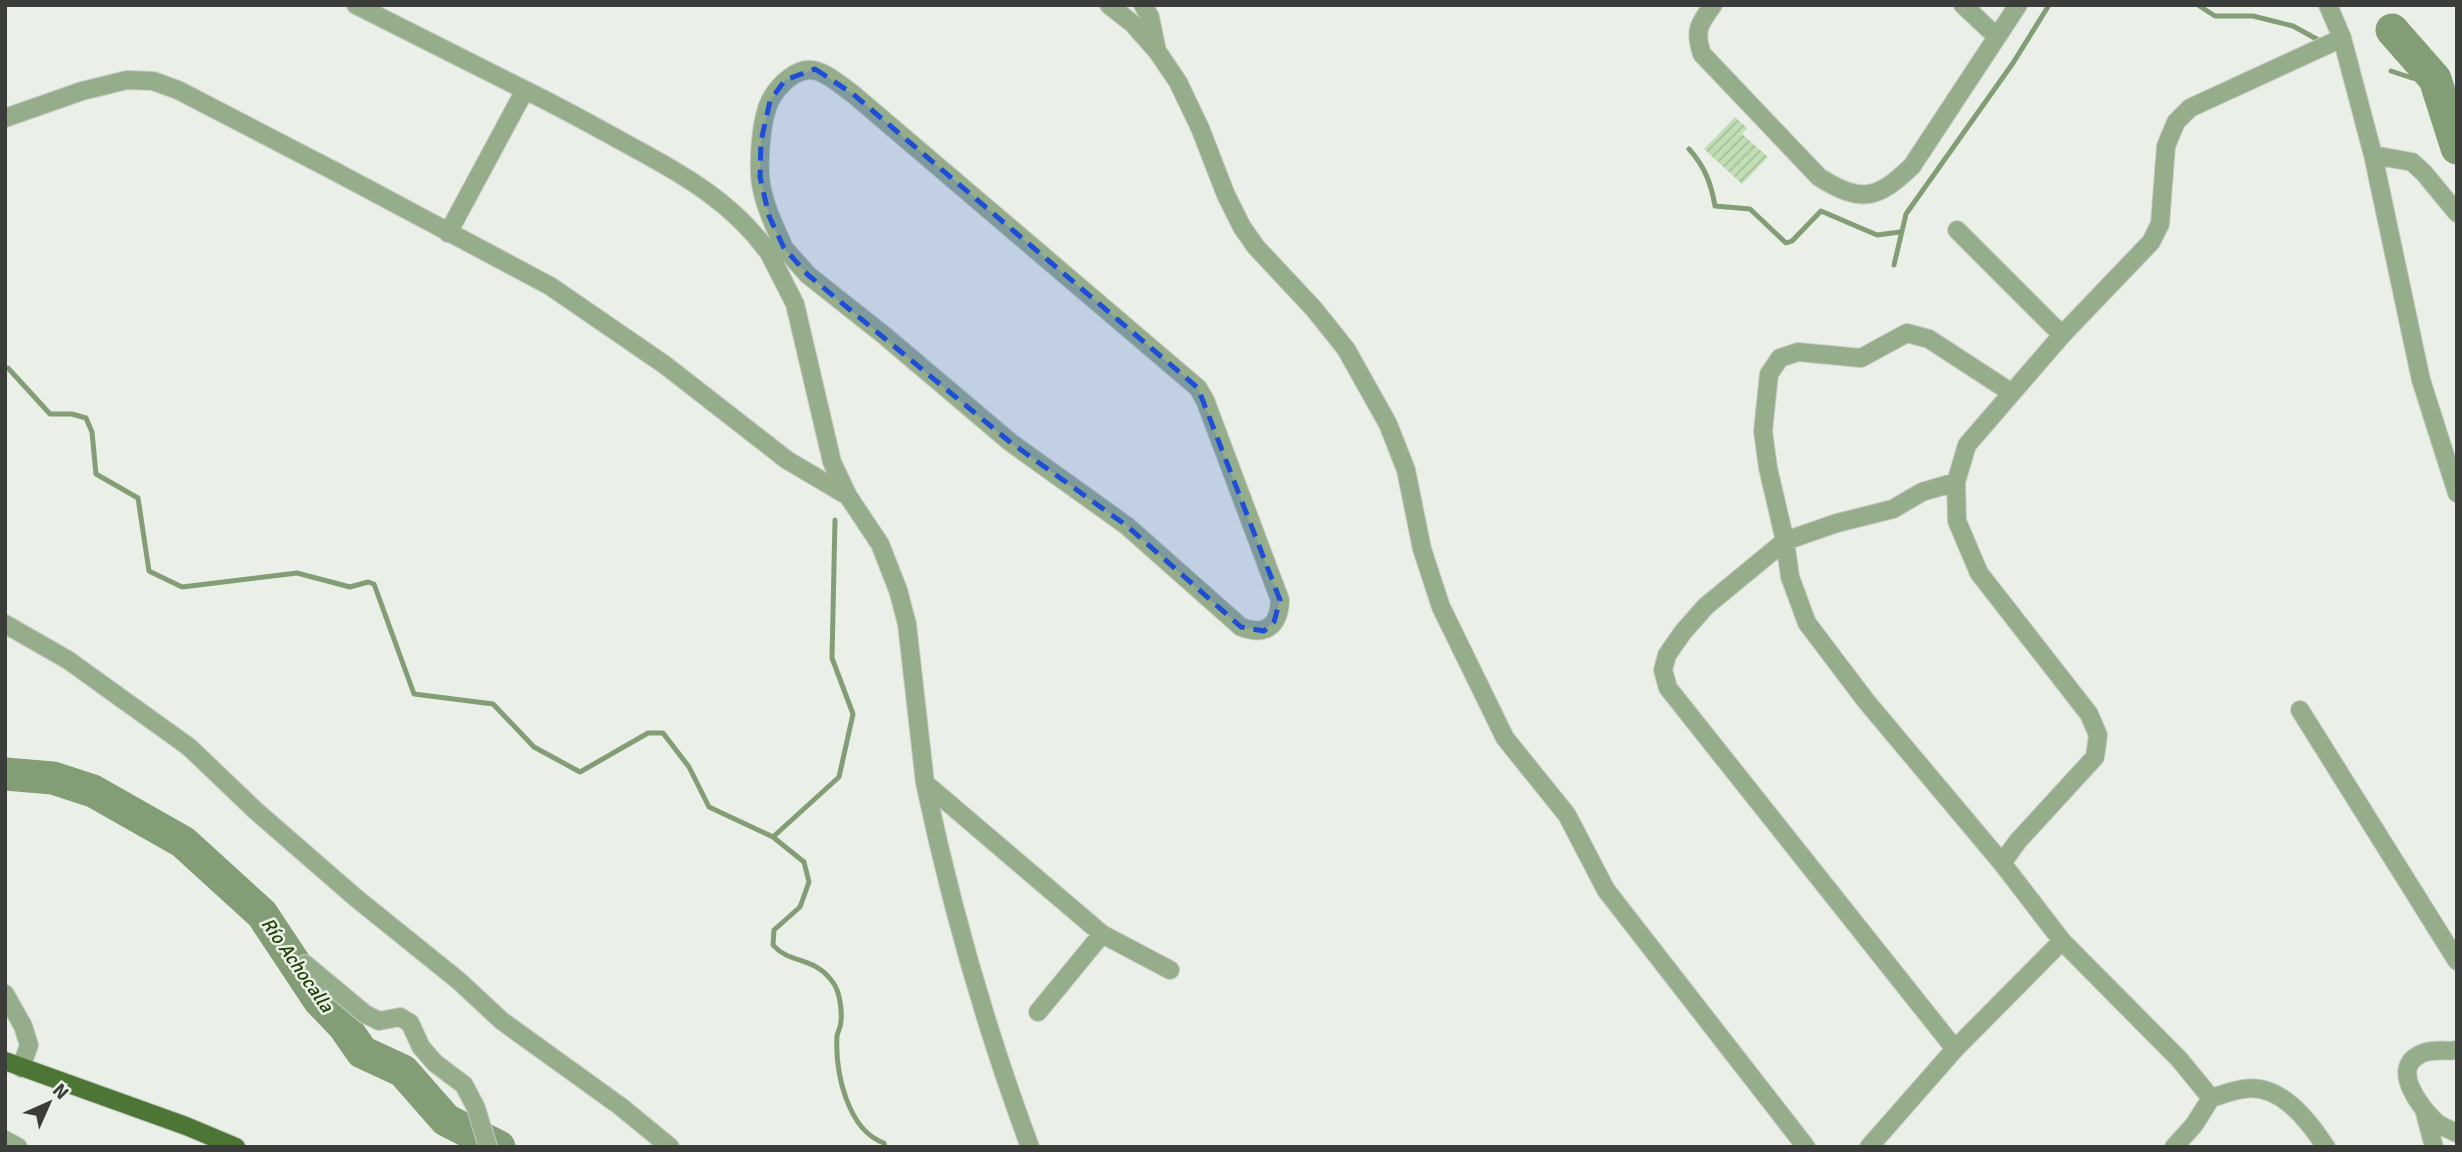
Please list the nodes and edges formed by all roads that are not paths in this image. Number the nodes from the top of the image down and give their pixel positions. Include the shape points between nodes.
1 (356, 5) edge
2 (1109, 5) edge
3 (1143, 5) edge
4 (1713, 5) edge
5 (1963, 5) edge
6 (2018, 5) edge
7 (2331, 7) edge
8 (1996, 36) junction
9 (2342, 38) junction
10 (1157, 51) junction
11 (525, 90) junction
12 (5, 118) edge
13 (2373, 155) junction
14 (2457, 213) edge
15 (1957, 230) dead end
16 (449, 233) junction
17 (776, 250) junction
18 (2062, 335) junction
19 (2012, 393) junction
20 (1956, 482) junction
21 (2457, 493) edge
22 (848, 496) junction
23 (1785, 541) junction
24 (5, 624) edge
25 (2300, 710) dead end
26 (925, 783) junction
27 (2002, 863) junction
28 (1102, 934) junction
29 (2062, 941) junction
30 (2457, 961) edge
31 (305, 964) dead end
32 (1170, 970) dead end
33 (5, 994) edge
34 (1038, 1012) dead end
35 (1955, 1049) junction
36 (2457, 1050) edge
37 (13, 1065) edge
38 (2211, 1098) junction
39 (2424, 1109) junction
40 (2457, 1133) edge
41 (5, 1140) edge
42 (18, 1147) edge
43 (236, 1147) edge
44 (488, 1147) edge
45 (670, 1147) edge
46 (1030, 1147) edge
47 (1806, 1147) edge
48 (1869, 1147) edge
49 (2174, 1147) edge
50 (2326, 1147) edge
51 (2434, 1147) edge

1 - 11 street
2 - 10 street
3 - 10 street
4 - 8 street via 1701,21 1697,38 1702,54 1819,177 1840,191 1866,195 1891,187 1912,166
5 - 8 street
6 - 8 street
7 - 9 street
9 - 13 street
9 - 18 street via 2190,108 2176,122 2166,146 2160,224 2151,242
10 - 47 street via 1178,82 1242,227 1346,349 1388,424 1406,470 1422,549 1441,607 1505,738 1567,815 1606,890
11 - 16 street
11 - 17 street via 685,176
12 - 16 street via 116,82 153,81
13 - 14 street via 2412,162
13 - 21 street via 2421,380
15 - 18 street
16 - 22 street via 550,286 665,365 787,460
17 - 17 street via 1010,442 1127,526 1241,627 1264,631 1274,622 1280,600 1198,388 900,133 815,69 785,80 770,101 761,141 760,177
17 - 22 street via 807,348 828,450
18 - 19 street
19 - 20 street via 1967,445
19 - 23 street via 1929,339 1907,333 1861,358 1798,352 1780,358 1769,374 1763,431
20 - 23 street via 1922,492 1893,509
20 - 27 street via 1956,521 1979,573 2089,714 2098,735 2095,757
22 - 26 street via 880,544 898,590 907,624
23 - 27 street via 1790,576 1807,623
23 - 35 street via 1706,606 1684,632 1667,656 1663,670 1668,688
24 - 45 street via 68,660 189,747 256,811 502,1021 620,1105
25 - 30 street
26 - 28 street
26 - 46 street via 958,922
27 - 29 street
28 - 32 street
28 - 34 street
29 - 35 street
29 - 38 street via 2179,1059
31 - 44 street via 365,1014 379,1021 400,1017 410,1023 428,1055 464,1085
33 - 37 street via 29,1045
35 - 48 street
36 - 39 street via 2419,1054 2410,1063 2406,1073
37 - 43 main road
38 - 49 street
38 - 50 street via 2245,1088 2269,1090 2288,1102
39 - 40 street via 2440,1125
39 - 51 street
41 - 42 street

